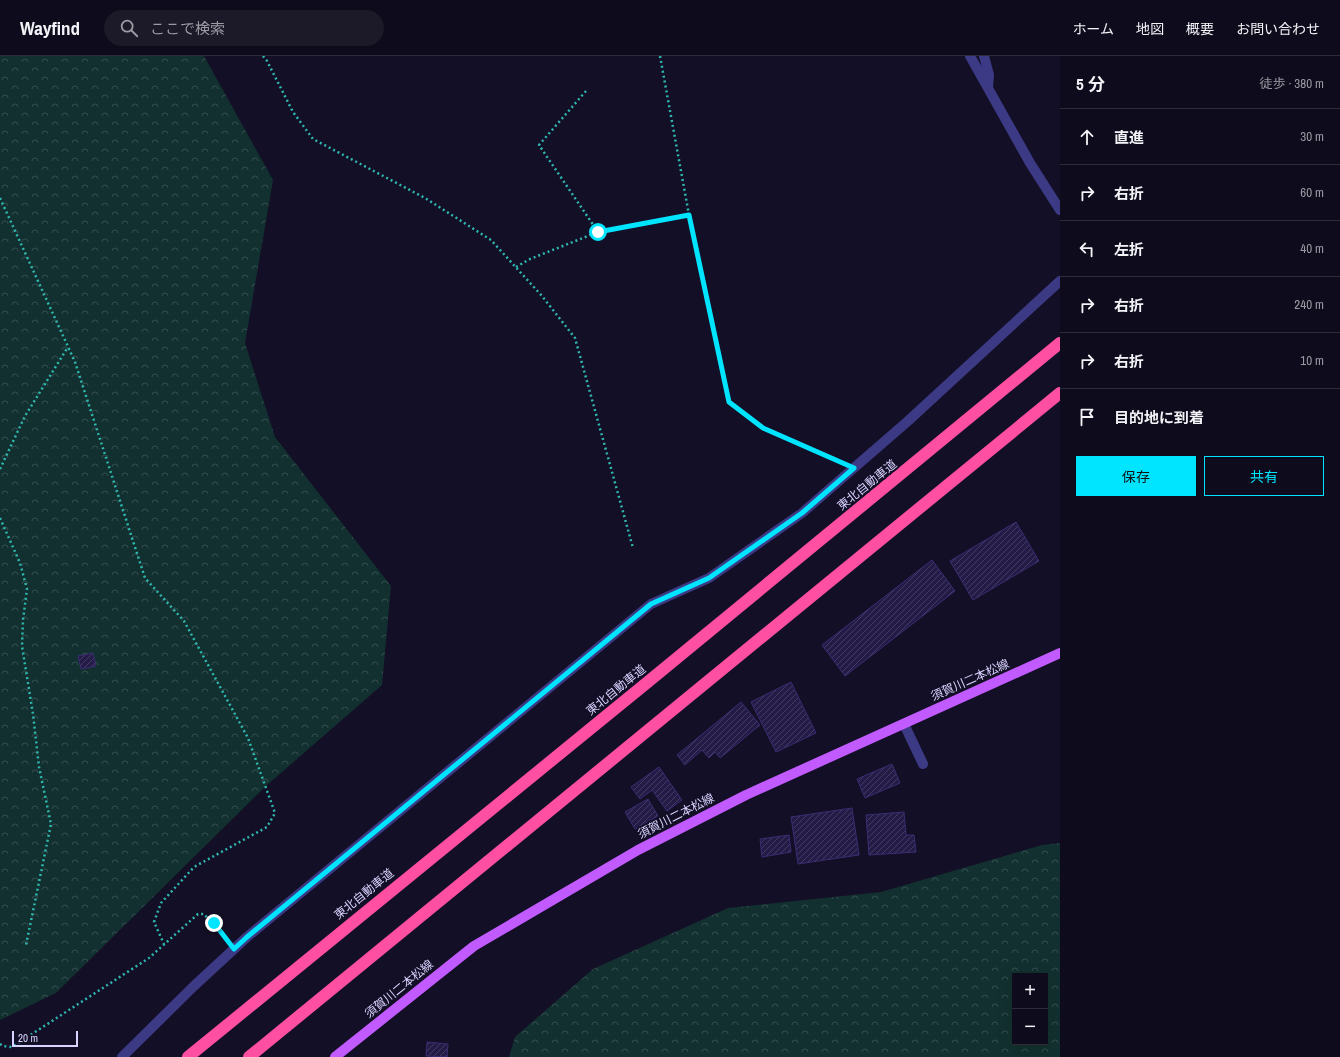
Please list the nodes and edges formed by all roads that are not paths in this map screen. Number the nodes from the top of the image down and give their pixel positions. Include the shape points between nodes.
1 (970, 56) edge
2 (984, 56) edge
3 (988, 87) junction
4 (1060, 210) edge
5 (1060, 281) edge
6 (1060, 343) edge
7 (1060, 393) edge
8 (1060, 654) edge
9 (904, 724) junction
10 (923, 764) dead end
11 (122, 1057) edge
12 (188, 1057) edge
13 (249, 1057) edge
14 (335, 1057) edge

1 - 3 street
2 - 3 street via 989,75
3 - 4 street via 1030,163
5 - 11 street via 908,421 802,513 709,578 651,604 234,949
6 - 12 highway, 東北自動車道
7 - 13 highway
8 - 9 main road, 須賀川二本松線
9 - 10 street
9 - 14 main road, 須賀川二本松線 via 746,795 624,858 474,946

